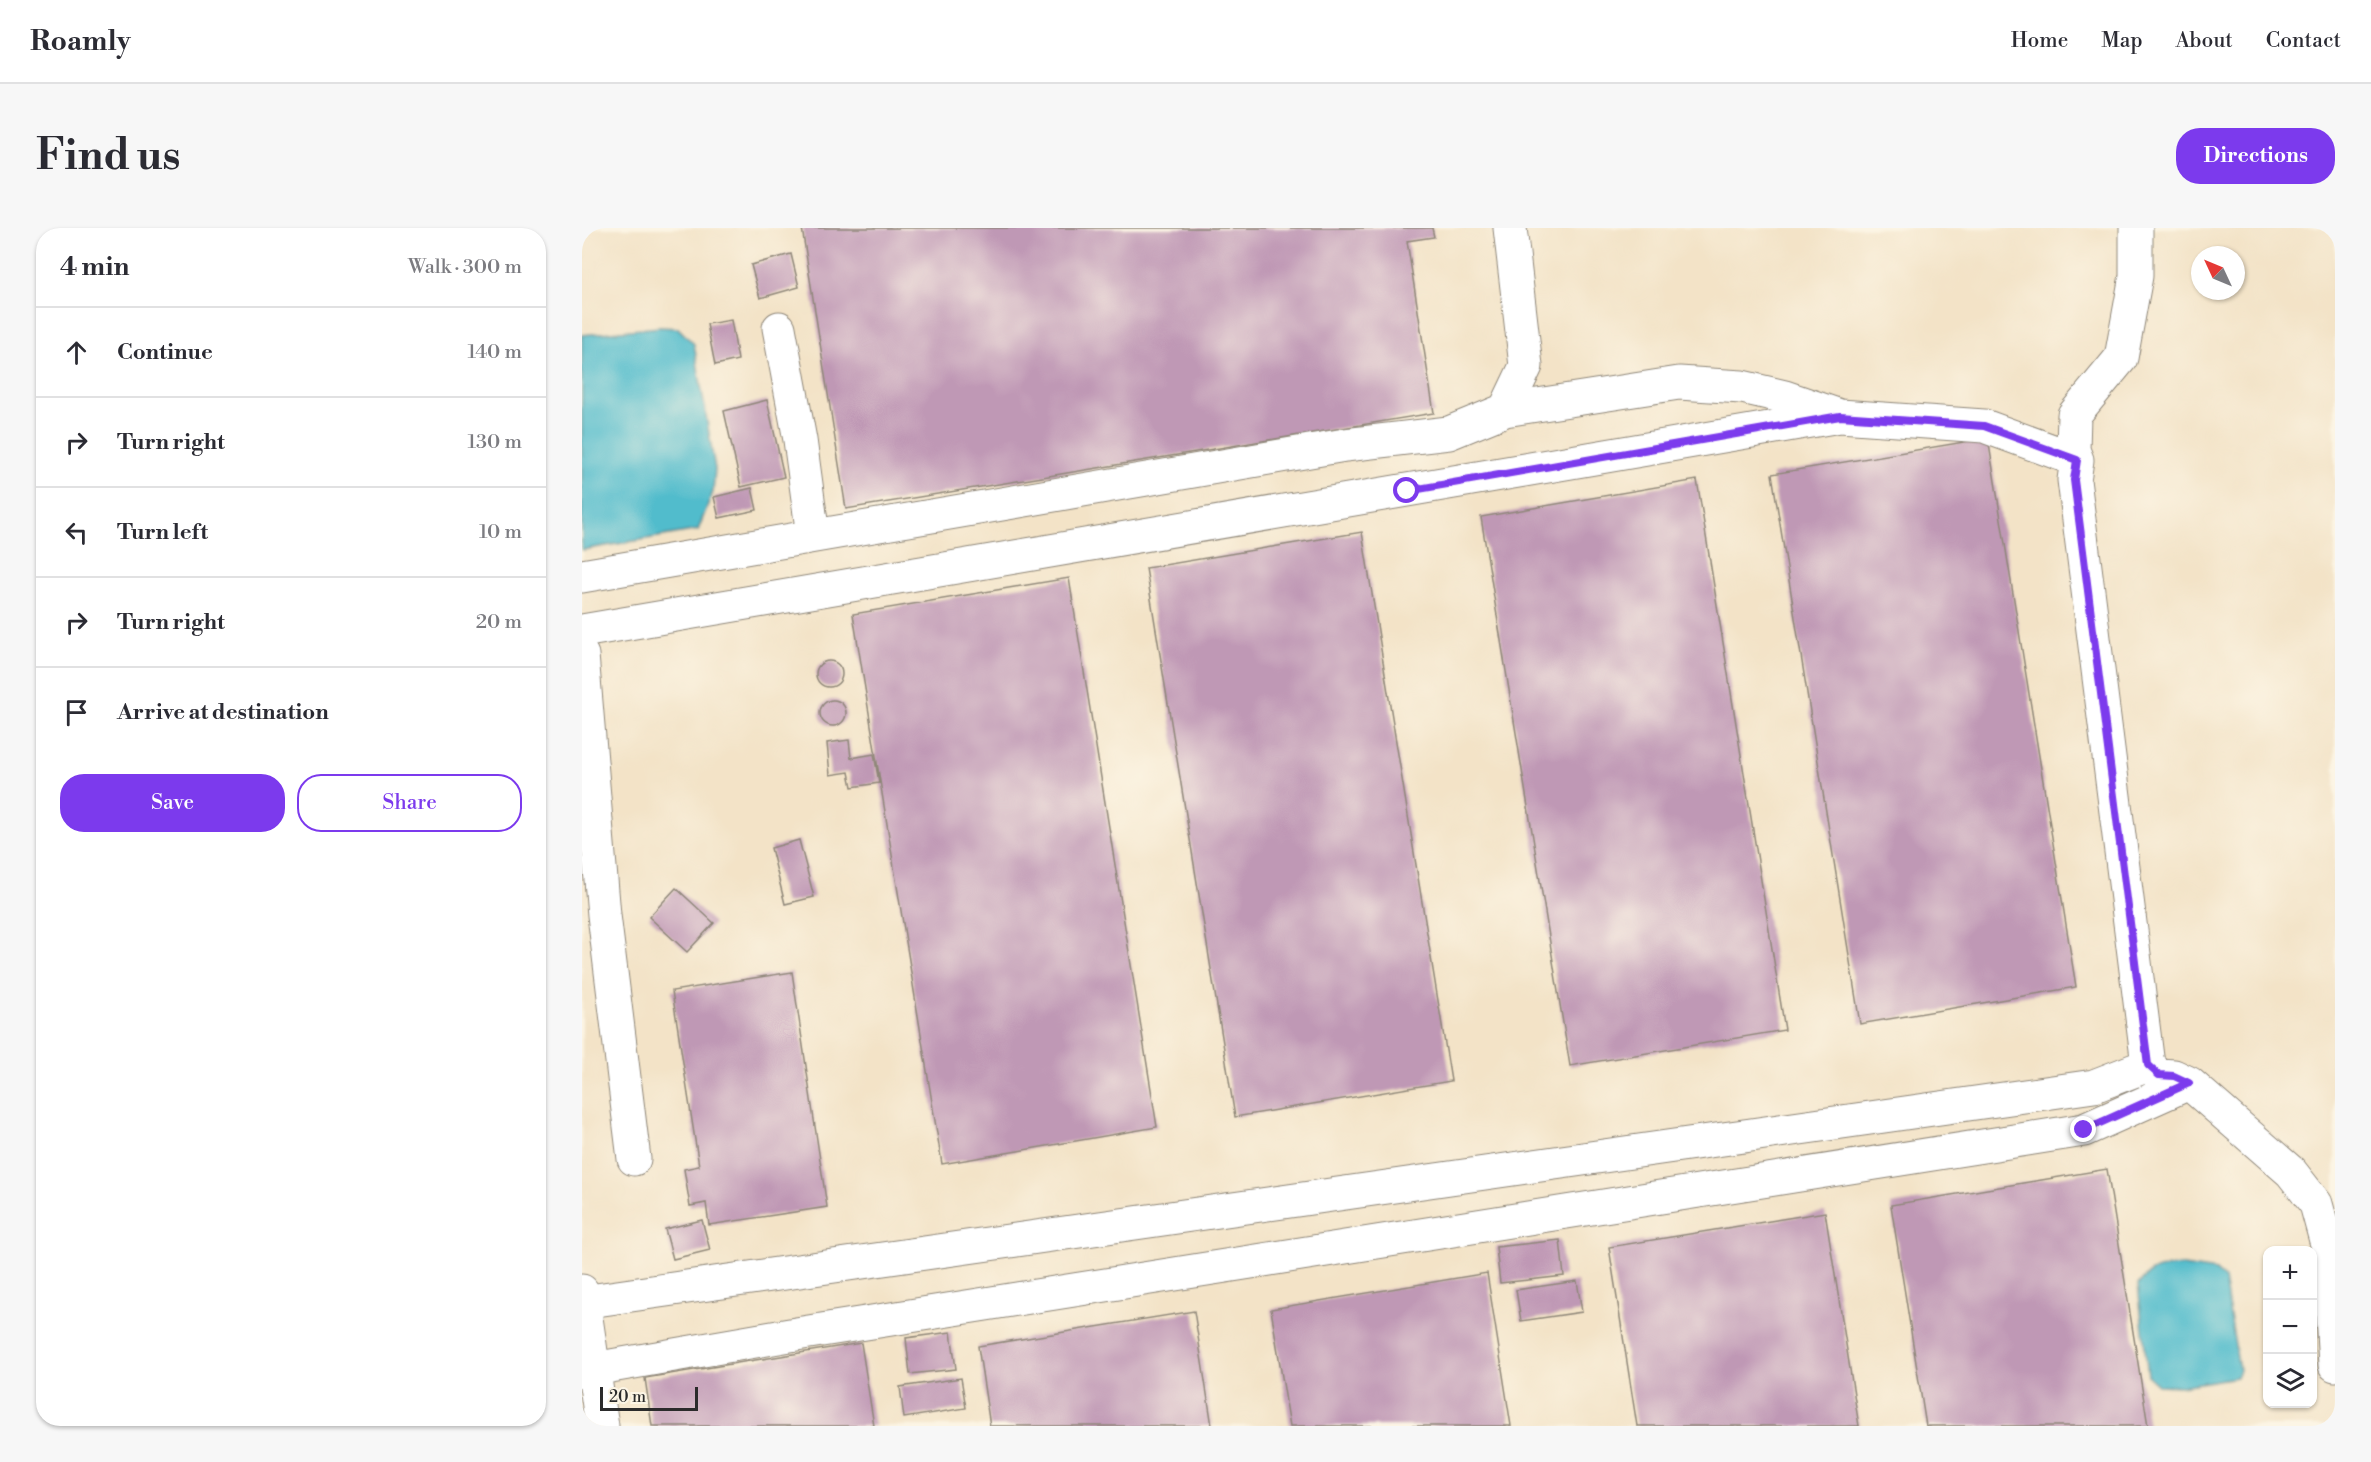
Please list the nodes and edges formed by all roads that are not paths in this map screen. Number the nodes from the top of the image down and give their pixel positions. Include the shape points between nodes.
1 (1510, 228) edge
2 (2136, 228) edge
3 (779, 328) dead end
4 (1505, 410) junction
5 (2074, 415) junction
6 (1840, 416) junction
7 (2027, 442) junction
8 (2077, 460) junction
9 (813, 537) junction
10 (582, 576) edge
11 (582, 631) edge
12 (582, 655) edge
13 (2148, 1065) junction
14 (2189, 1083) junction
15 (634, 1159) dead end
16 (582, 1298) edge
17 (2335, 1365) edge
18 (588, 1370) edge
19 (602, 1426) edge

1 - 4 lane via 1526,366
2 - 5 lane via 2136,276 2121,358
3 - 9 lane
4 - 6 lane via 1679,383 1742,387 1785,396
4 - 9 lane via 1449,433 1344,446
5 - 7 lane
5 - 8 lane via 2073,450
6 - 7 lane via 1984,426
6 - 11 lane
7 - 8 lane
8 - 13 lane via 2074,480
9 - 10 lane
12 - 15 lane via 604,915
13 - 14 lane via 2159,1075
13 - 16 lane via 2094,1086
14 - 17 lane via 2290,1172 2316,1204 2328,1248
14 - 18 lane via 2084,1130
16 - 18 lane
18 - 19 lane

